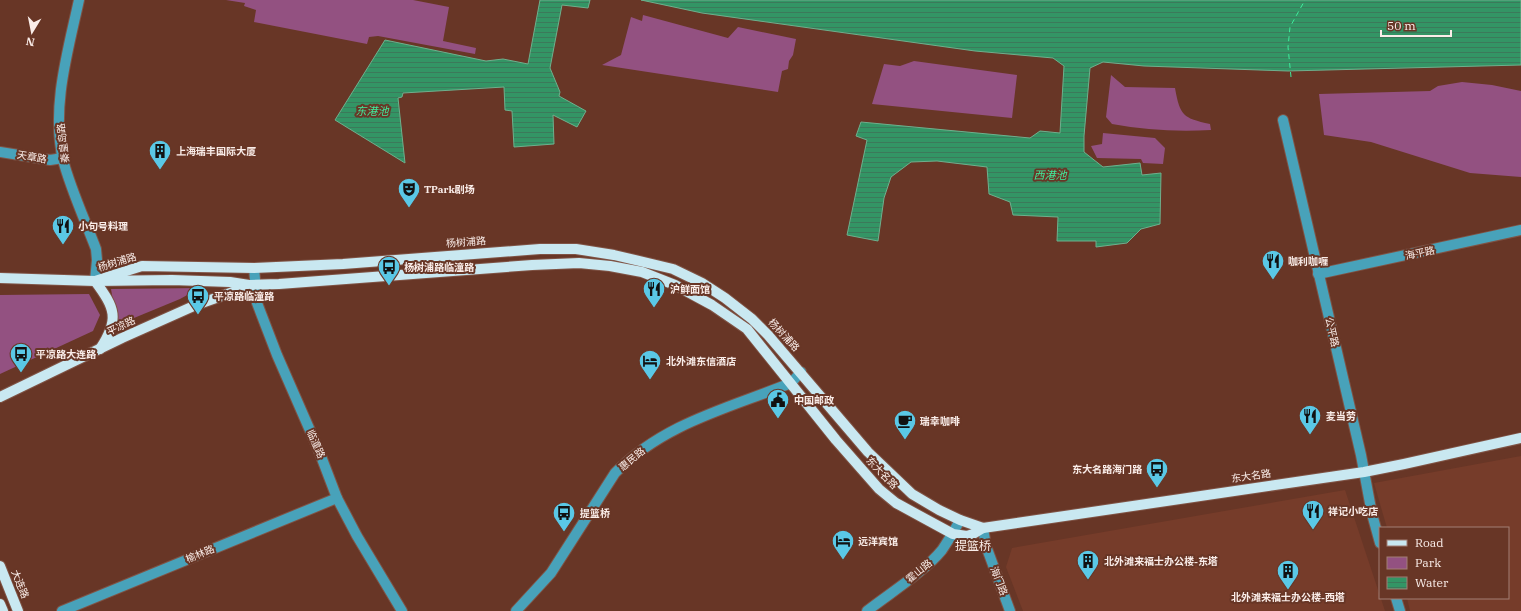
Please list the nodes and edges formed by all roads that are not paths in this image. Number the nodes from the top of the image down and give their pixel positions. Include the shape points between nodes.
1 (79, 0) edge
2 (1283, 120) dead end
3 (0, 152) edge
4 (63, 158) junction
5 (1521, 230) edge
6 (254, 268) junction
7 (1318, 274) junction
8 (0, 278) edge
9 (95, 281) junction
10 (255, 284) junction
11 (100, 349) junction
12 (801, 372) junction
13 (791, 383) junction
14 (0, 397) edge
15 (1521, 438) edge
16 (1364, 472) junction
17 (337, 498) junction
18 (960, 520) junction
19 (983, 528) junction
20 (952, 534) junction
21 (1379, 539) edge
22 (0, 566) edge
23 (1396, 599) edge
24 (0, 604) edge
25 (3, 611) edge
26 (18, 611) edge
27 (62, 611) edge
28 (402, 611) edge
29 (516, 611) edge
30 (867, 611) edge
31 (1010, 611) edge
32 (1400, 611) edge

1 - 4 street, 秦皇岛路 via 61,87
2 - 7 street, 公平路
3 - 4 street, 天章路 via 50,160
4 - 9 street, 秦皇岛路 via 96,248 98,260
5 - 7 street, 海平路
6 - 9 main road, 杨树浦路 via 142,266
6 - 10 street, 临潼路
6 - 12 main road, 杨树浦路 via 540,249 576,249 614,254 673,269 702,283 752,319
7 - 16 street, 公平路
8 - 9 main road, 杨树浦路
9 - 10 main road, 杨树浦路 via 172,280
9 - 11 main road via 108,299 113,313 108,337
10 - 11 main road, 平凉路 via 196,305
10 - 13 main road, 杨树浦路 via 532,265 579,263 610,266 642,272 675,285 712,305 747,329
10 - 17 street, 临潼路 via 262,318
11 - 14 main road, 平凉路
12 - 13 street, 惠民路
12 - 18 main road, 东大名路 via 868,452 912,494
13 - 20 main road, 东大名路 via 879,489 896,504
13 - 29 street, 惠民路 via 694,419 629,459 615,473 551,573
15 - 16 main road, 东大名路
16 - 19 main road, 东大名路
16 - 21 street, 公平路
17 - 27 street, 榆林路
17 - 28 street, 临潼路
18 - 19 main road, 东大名路
18 - 20 street, 霍山路
19 - 20 main road, 东大名路 via 967,536
19 - 31 street, 海门路 via 986,546
20 - 30 street, 霍山路 via 942,550 925,568
22 - 26 main road, 大连路
23 - 32 street
24 - 25 main road

